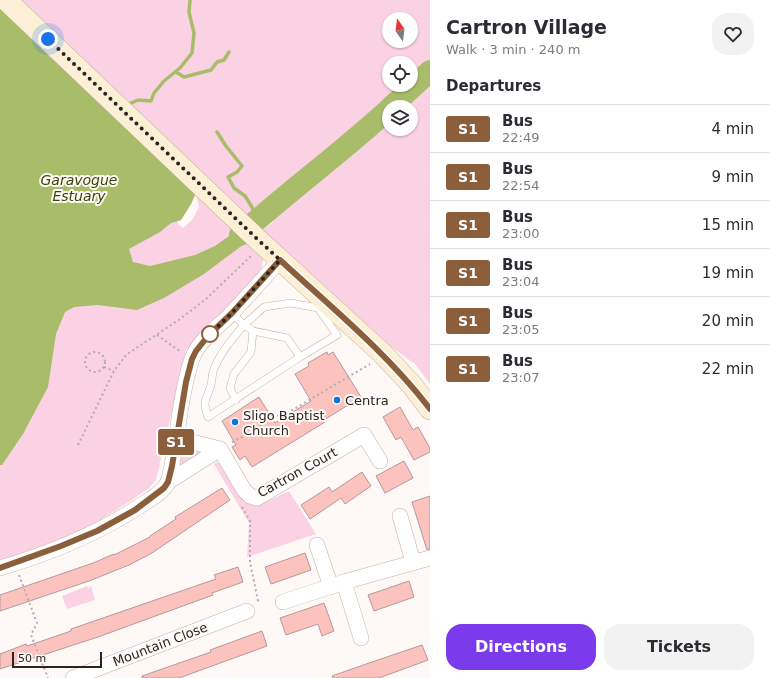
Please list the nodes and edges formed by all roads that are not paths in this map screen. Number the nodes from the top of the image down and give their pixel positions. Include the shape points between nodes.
1 (6, 0) edge
2 (280, 260) junction
3 (232, 313) junction
4 (244, 325) junction
5 (253, 331) junction
6 (300, 357) junction
7 (236, 400) junction
8 (430, 409) edge
9 (176, 438) junction
10 (220, 449) junction
11 (380, 461) dead end
12 (168, 482) junction
13 (400, 516) dead end
14 (318, 545) dead end
15 (430, 558) edge
16 (413, 562) junction
17 (0, 568) edge
18 (337, 585) junction
19 (283, 602) dead end
20 (247, 611) road end
21 (361, 638) dead end
22 (73, 678) edge

1 - 2 main road
2 - 3 street
2 - 8 main road via 383,354
3 - 4 lane
3 - 9 street via 208,336 192,359
4 - 5 lane
4 - 6 lane via 264,307 291,303 318,308 337,335
4 - 7 lane via 228,343 213,372 204,406 208,417
5 - 6 lane via 287,338
5 - 7 lane via 251,352 234,374 230,388
6 - 7 lane
9 - 10 street
9 - 12 street
10 - 11 street, Cartron Court via 244,490 257,498 364,435
10 - 12 street
12 - 17 street via 147,502 97,531
13 - 16 street
14 - 18 street
15 - 16 street
16 - 18 street
18 - 19 street
18 - 21 street
20 - 22 street, Mountain Close

